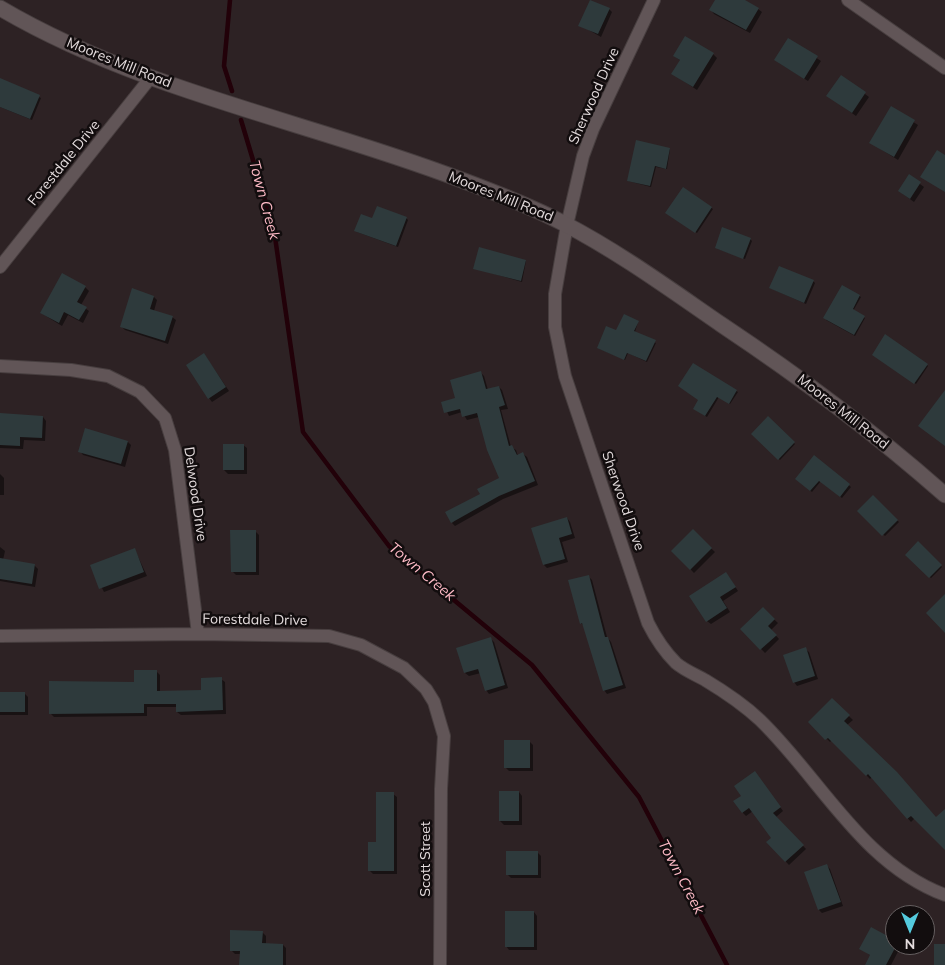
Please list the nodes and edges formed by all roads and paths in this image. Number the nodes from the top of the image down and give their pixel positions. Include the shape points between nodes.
1 (654, 0) edge
2 (848, 0) edge
3 (0, 8) edge
4 (945, 68) edge
5 (151, 77) junction
6 (567, 225) junction
7 (0, 267) edge
8 (0, 366) edge
9 (945, 495) edge
10 (198, 634) junction
11 (0, 636) edge
12 (444, 753) joint
13 (945, 895) edge
14 (440, 965) edge

1 - 6 street, Sherwood Drive via 593,129 583,156
2 - 4 street
3 - 5 street, Moores Mill Road via 84,51
5 - 6 street, Moores Mill Road via 457,178
5 - 7 street, Forestdale Drive
6 - 9 street, Moores Mill Road via 637,267 771,358 853,418
6 - 13 street, Sherwood Drive via 555,294 555,327 565,376 655,638 677,664 736,698 761,721 875,851 907,878
8 - 10 street, Delwood Drive via 72,370 108,376 140,392 165,418 175,450
10 - 11 street, Forestdale Drive
10 - 12 street, Forestdale Drive via 329,636 376,651 404,668 426,689 434,702 444,736
12 - 14 street, Scott Street

